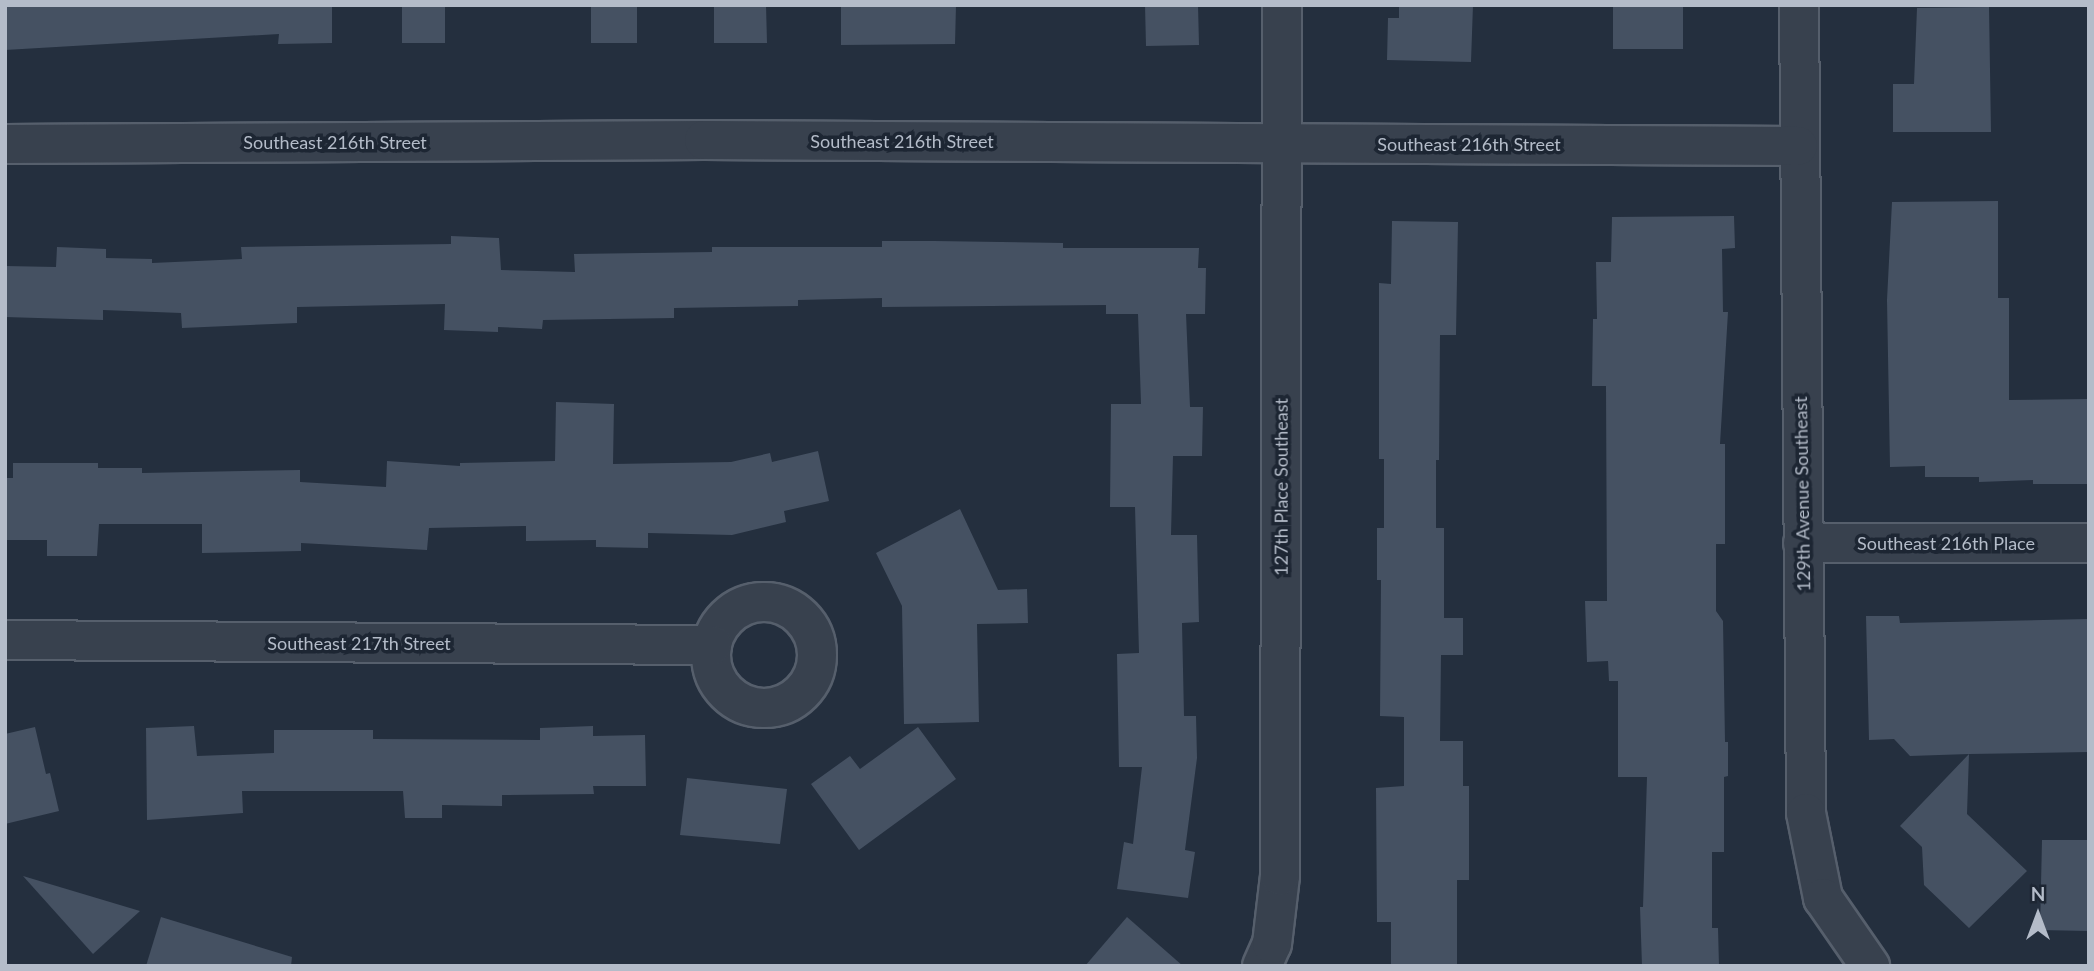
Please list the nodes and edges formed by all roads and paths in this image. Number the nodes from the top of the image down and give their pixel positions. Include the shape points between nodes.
1 (1282, 5) edge
2 (1799, 5) edge
3 (1282, 143) junction
4 (5, 144) edge
5 (1798, 146) junction
6 (1803, 543) junction
7 (2089, 543) edge
8 (5, 640) edge
9 (712, 645) dead end
10 (1262, 966) edge
11 (1870, 966) edge

1 - 3 street, 127th Place Southeast
2 - 5 street, 129th Avenue Southeast
3 - 4 street, Southeast 216th Street via 704,139
3 - 5 street, Southeast 216th Street
3 - 10 street, 127th Place Southeast via 1280,876 1272,944
5 - 6 street, 129th Avenue Southeast
6 - 7 street, Southeast 216th Place
6 - 11 street, 129th Avenue Southeast via 1806,813 1823,898
8 - 9 street, Southeast 217th Street

